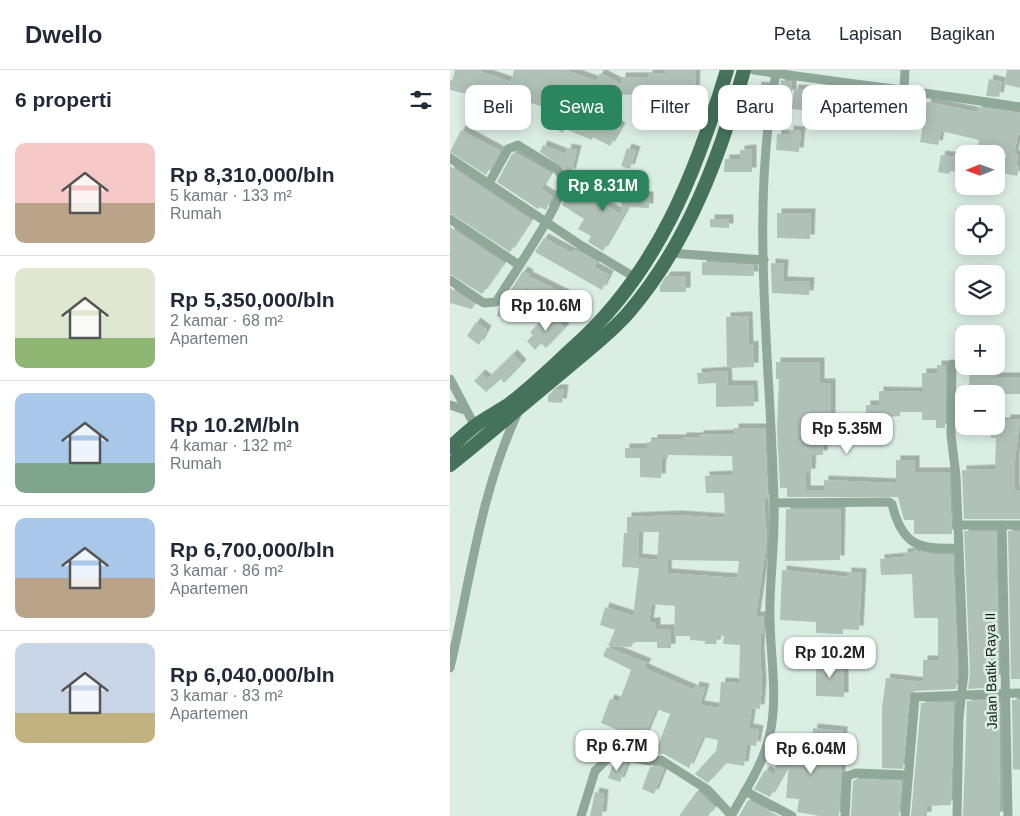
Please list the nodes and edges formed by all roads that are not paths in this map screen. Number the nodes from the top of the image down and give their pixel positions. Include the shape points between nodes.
1 (727, 70) edge
2 (744, 70) edge
3 (754, 70) edge
4 (905, 70) edge
5 (780, 72) edge
6 (740, 85) edge
7 (860, 85) edge
8 (904, 85) edge
9 (926, 92) edge
10 (1020, 107) edge
11 (713, 117) junction
12 (718, 118) edge
13 (727, 130) edge
14 (450, 158) edge
15 (489, 183) junction
16 (450, 219) edge
17 (546, 221) junction
18 (670, 253) junction
19 (764, 260) junction
20 (519, 265) junction
21 (636, 278) junction
22 (450, 280) edge
23 (952, 364) dead end
24 (450, 378) edge
25 (450, 405) edge
26 (520, 407) junction
27 (465, 410) junction
28 (475, 426) junction
29 (450, 448) edge
30 (450, 465) edge
31 (774, 503) junction
32 (957, 525) junction
33 (1002, 525) junction
34 (1020, 525) edge
35 (958, 548) junction
36 (450, 668) edge
37 (961, 693) junction
38 (1005, 693) junction
39 (1020, 693) edge
40 (907, 775) junction
41 (744, 791) junction
42 (777, 813) edge
43 (581, 816) edge
44 (731, 816) edge
45 (792, 816) edge
46 (845, 816) edge
47 (905, 816) edge
48 (957, 816) edge
49 (1008, 816) edge

1 - 11 main road
2 - 6 main road
3 - 5 street
4 - 8 street
5 - 7 street
5 - 19 street via 767,120 762,202
9 - 10 street
11 - 12 main road
11 - 21 main road via 682,198
13 - 18 main road via 717,160
14 - 15 street
15 - 17 street
15 - 17 street via 508,149 514,145 522,146 562,174 564,185
16 - 20 street
17 - 20 street
17 - 21 street
18 - 19 street
18 - 26 main road via 629,312 611,331
19 - 31 street
20 - 22 street via 493,304 484,303
21 - 28 main road via 577,344 508,405
23 - 32 street via 951,435
24 - 27 street
25 - 27 street
26 - 30 main road
26 - 36 street via 492,476
27 - 28 street
28 - 29 main road
31 - 35 street via 890,502 901,531 917,546
31 - 41 street via 770,603 774,700 769,738 758,768
32 - 33 street
32 - 35 street
33 - 34 street
33 - 38 street, Jalan Batik Raya II
35 - 37 street via 964,673
37 - 38 street
37 - 40 street via 915,696
37 - 48 street
38 - 39 street
38 - 49 street, Jalan Batik Raya II
40 - 46 street via 856,773 847,776
40 - 47 street
41 - 42 street
41 - 44 street
42 - 45 street
43 - 44 street via 595,770 611,755 661,760 708,790

